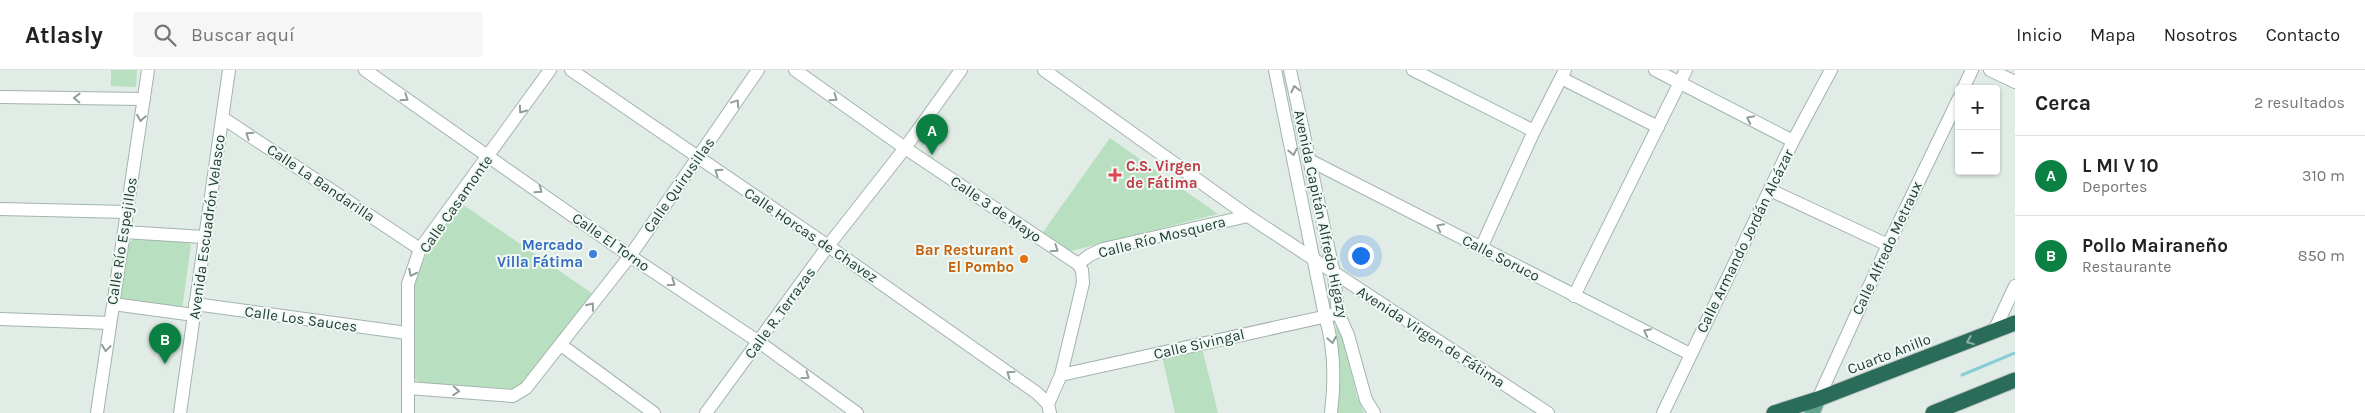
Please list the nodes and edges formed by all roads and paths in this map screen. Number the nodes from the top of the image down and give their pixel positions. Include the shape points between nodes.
1 (148, 70) edge
2 (228, 70) edge
3 (365, 70) edge
4 (550, 70) edge
5 (571, 70) edge
6 (758, 70) edge
7 (795, 70) edge
8 (961, 70) edge
9 (1044, 70) edge
10 (1275, 70) edge
11 (1290, 70) edge
12 (1413, 70) edge
13 (1655, 70) edge
14 (1686, 70) edge
15 (1830, 70) edge
16 (1972, 70) edge
17 (1990, 70) edge
18 (1563, 74) edge
19 (1680, 82) junction
20 (2015, 82) edge
21 (1965, 85) edge
22 (0, 97) edge
23 (144, 99) junction
24 (1955, 106) edge
25 (223, 118) junction
26 (1658, 127) junction
27 (1534, 131) junction
28 (1793, 141) junction
29 (905, 148) junction
30 (489, 155) junction
31 (697, 159) junction
32 (1311, 161) junction
33 (1770, 190) junction
34 (0, 209) edge
35 (127, 212) junction
36 (1248, 216) junction
37 (124, 232) junction
38 (204, 237) junction
39 (1888, 245) junction
40 (828, 246) junction
41 (1481, 248) junction
42 (420, 249) junction
43 (630, 256) junction
44 (1315, 258) junction
45 (1078, 264) junction
46 (1334, 274) junction
47 (2015, 286) edge
48 (1574, 296) junction
49 (113, 304) junction
50 (195, 309) junction
51 (1332, 315) junction
52 (0, 319) edge
53 (110, 322) junction
54 (2015, 323) edge
55 (1992, 333) junction
56 (407, 334) junction
57 (759, 342) junction
58 (561, 345) junction
59 (1690, 354) junction
60 (1061, 375) junction
61 (2015, 380) edge
62 (408, 388) junction
63 (1815, 406) edge
64 (1049, 408) edge
65 (97, 413) edge
66 (180, 413) edge
67 (408, 413) edge
68 (654, 413) edge
69 (706, 413) edge
70 (857, 413) edge
71 (1331, 413) edge
72 (1374, 413) edge
73 (1548, 413) edge
74 (1663, 413) edge
75 (1774, 413) edge
76 (1933, 413) edge

1 - 23 street, Calle Río Espejillos
2 - 25 street, Avenida Escuadrón Velasco
3 -> 30 street, Calle El Torno
4 -> 30 street, Calle Casamonte
5 - 31 street, Calle Horcas de Chavez
31 -> 6 street, Calle Quirusillas
7 -> 29 street, Calle 3 de Mayo
8 - 29 street, Calle R. Terrazas
9 - 36 street, Avenida Virgen de Fátima
10 -> 44 street, Avenida Capitán Alfredo Higazy
32 -> 11 street, Avenida Capitán Alfredo Higazy
12 - 27 street
13 - 19 street
14 - 19 street
15 - 28 street, Calle Armando Jordán Alcázar
16 - 21 street
17 - 20 street
18 - 26 street
18 - 27 street
19 - 26 street
28 -> 19 street
23 -> 22 street
23 -> 35 street, Calle Río Espejillos
24 - 39 street, Calle Alfredo Metraux
25 - 38 street, Avenida Escuadrón Velasco
42 -> 25 street, Calle La Bandarilla
26 - 48 street
27 - 41 street
28 - 33 street, Calle Armando Jordán Alcázar
29 - 40 street, Calle R. Terrazas
29 -> 45 street, Calle 3 de Mayo
30 - 42 street, Calle Casamonte
30 -> 43 street, Calle El Torno
40 -> 31 street, Calle Horcas de Chavez
31 - 43 street, Calle Quirusillas
41 -> 32 street, Calle Soruco
32 - 46 street, Avenida Capitán Alfredo Higazy
33 - 39 street
33 - 59 street, Calle Armando Jordán Alcázar
34 - 35 street
35 - 37 street, Calle Río Espejillos
36 - 44 street, Avenida Virgen de Fátima
36 - 45 street, Calle Río Mosquera via 1103,249
37 - 38 street
37 - 49 street, Calle Río Espejillos
38 - 50 street, Avenida Escuadrón Velasco
39 - 63 street, Calle Alfredo Metraux
40 - 57 street, Calle R. Terrazas
64 -> 40 street, Calle Horcas de Chavez via 1037,393
41 - 48 street, Calle Soruco
42 -> 56 street, Calle Casamonte via 408,284
43 -> 57 street, Calle El Torno
58 -> 43 street, Calle Quirusillas
44 - 46 street, Avenida Virgen de Fátima
44 - 51 street, Avenida Capitán Alfredo Higazy
45 - 60 street via 1083,283
46 - 51 street, Avenida Capitán Alfredo Higazy
46 - 73 street, Avenida Virgen de Fátima
47 - 55 street
59 -> 48 street, Calle Soruco
49 - 50 street, Calle Los Sauces
49 - 53 street, Calle Río Espejillos
50 - 56 street, Calle Los Sauces
50 - 66 street, Avenida Escuadrón Velasco
51 - 60 street, Calle Sivingal
51 -> 71 street, Avenida Capitán Alfredo Higazy via 1334,390
51 - 72 street, Avenida Capitán Alfredo Higazy via 1348,336 1366,400
52 - 53 street
53 -> 65 street, Calle Río Espejillos
54 - 55 highway, Cuarto Anillo
55 -> 63 highway, Cuarto Anillo
56 - 62 street, Calle Casamonte
57 - 69 street, Calle R. Terrazas
57 -> 70 street, Calle El Torno
62 -> 58 street, Calle Quirusillas via 513,396 526,388
58 - 68 street
59 - 74 street, Calle Armando Jordán Alcázar
60 - 64 street
61 - 76 highway
62 - 67 street, Calle Casamonte
63 - 75 highway, Cuarto Anillo

